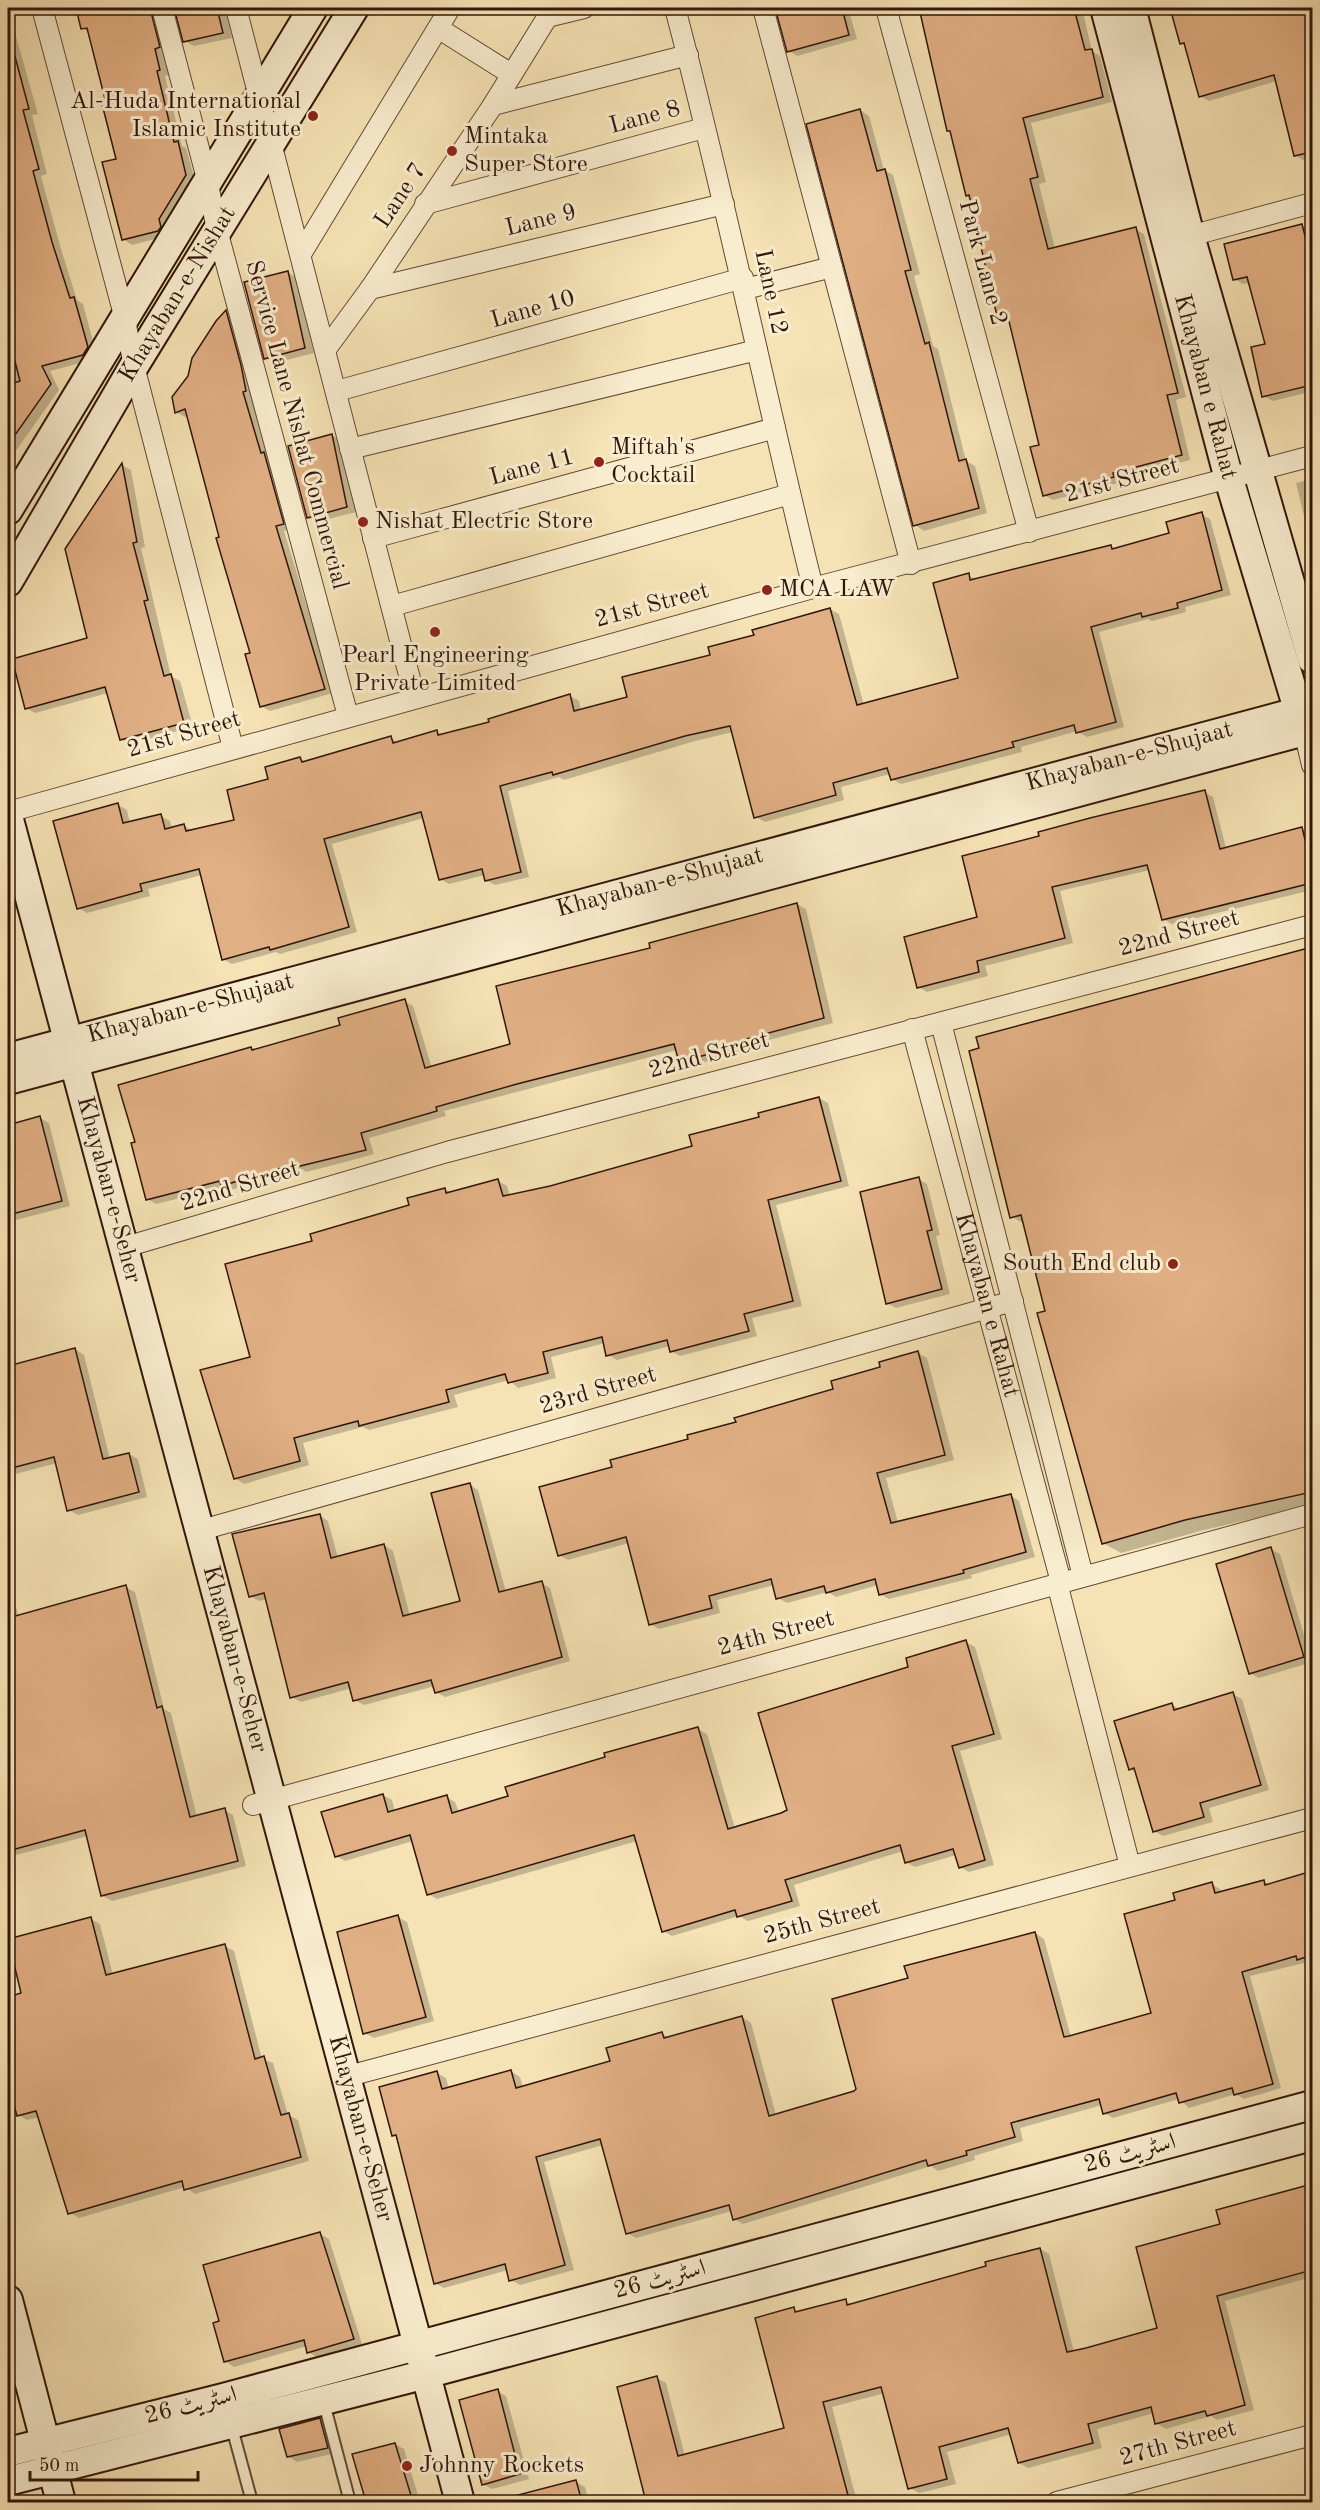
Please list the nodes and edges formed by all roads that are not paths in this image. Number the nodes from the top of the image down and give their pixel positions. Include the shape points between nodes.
1 (42, 8) edge
2 (162, 8) edge
3 (237, 8) edge
4 (313, 8) edge
5 (354, 8) edge
6 (450, 8) edge
7 (584, 8) edge
8 (675, 8) edge
9 (763, 8) edge
10 (886, 8) edge
11 (1105, 8) edge
12 (1131, 8) edge
13 (550, 12) edge
14 (438, 28) junction
15 (688, 55) junction
16 (512, 74) junction
17 (259, 95) junction
18 (493, 105) junction
19 (704, 128) junction
20 (271, 144) junction
21 (207, 179) junction
22 (1312, 203) edge
23 (425, 204) junction
24 (724, 204) junction
25 (217, 230) junction
26 (1190, 236) junction
27 (301, 254) junction
28 (832, 267) junction
29 (744, 283) junction
30 (370, 289) junction
31 (124, 315) junction
32 (326, 349) junction
33 (757, 350) junction
34 (134, 366) junction
35 (337, 391) junction
36 (775, 428) junction
37 (351, 449) junction
38 (1312, 456) edge
39 (1256, 471) junction
40 (1229, 478) junction
41 (790, 494) junction
42 (8, 510) edge
43 (1029, 532) junction
44 (373, 538) junction
45 (911, 564) junction
46 (8, 582) edge
47 (813, 588) junction
48 (392, 606) junction
49 (1312, 659) edge
50 (415, 698) junction
51 (348, 716) junction
52 (1307, 720) edge
53 (233, 748) junction
54 (1312, 765) edge
55 (8, 814) edge
56 (8, 890) edge
57 (1312, 926) edge
58 (941, 1023) junction
59 (912, 1029) junction
60 (61, 1054) junction
61 (8, 1058) edge
62 (8, 1080) edge
63 (122, 1248) junction
64 (1013, 1301) junction
65 (987, 1307) junction
66 (1312, 1514) edge
67 (198, 1531) junction
68 (1083, 1576) junction
69 (1059, 1583) junction
70 (262, 1803) junction
71 (1312, 1818) edge
72 (1130, 1866) junction
73 (345, 2077) junction
74 (1312, 2105) edge
75 (1312, 2136) edge
76 (8, 2300) edge
77 (408, 2348) junction
78 (416, 2376) junction
79 (323, 2400) junction
80 (227, 2410) junction
81 (1312, 2435) edge
82 (8, 2450) edge
83 (49, 2455) junction
84 (17, 2487) edge
85 (61, 2502) edge
86 (252, 2502) edge
87 (350, 2502) edge
88 (440, 2502) edge
89 (460, 2502) edge
90 (1057, 2502) edge

1 - 31 street
2 - 21 street, Service Lane Nishat Commercial
3 - 17 street
4 - 17 street, Khayaban-e-Nishat
5 - 20 street, Khayaban-e-Nishat
6 - 14 street
7 - 13 street
8 - 15 street, Lane 12
9 - 28 street
10 - 43 street, Park Lane 2
11 - 40 street, Khayaban e Rahat
12 - 26 street, Khayaban e Rahat
13 - 16 street, Lane 7
14 - 16 street
14 - 27 street
15 - 18 street
15 - 19 street, Lane 12
16 - 18 street, Lane 7
17 - 20 street
17 - 21 street, Khayaban-e-Nishat
18 - 23 street, Lane 7
19 - 23 street, Lane 8
19 - 24 street, Lane 12
20 - 25 street, Khayaban-e-Nishat
20 - 27 street
21 - 25 street, Service Lane Nishat Commercial
21 - 31 street, Khayaban-e-Nishat
22 - 26 street
23 - 30 street, Lane 7
24 - 29 street, Lane 12
24 - 30 street, Lane 9
25 - 34 street, Khayaban-e-Nishat
25 - 51 street, Service Lane Nishat Commercial
26 - 39 street, Khayaban e Rahat
27 - 32 street
28 - 29 street, Lane 10
28 - 45 street
29 - 33 street, Lane 12
29 - 35 street, Lane 10
30 - 32 street, Lane 7
31 - 34 street
31 - 42 street, Khayaban-e-Nishat
32 - 35 street
33 - 36 street, Lane 12
33 - 37 street
34 - 46 street, Khayaban-e-Nishat
34 - 53 street
35 - 37 street
36 - 41 street, Lane 12
36 - 44 street, Lane 11
37 - 44 street
38 - 39 street, 21st Street
39 - 40 street, 21st Street
39 - 49 street, Khayaban e Rahat
40 - 43 street, 21st Street
40 - 52 street, Khayaban e Rahat
41 - 47 street, Lane 12
41 - 48 street
43 - 45 street, 21st Street
44 - 48 street
45 - 47 street, 21st Street
47 - 50 street, 21st Street
48 - 50 street
50 - 51 street, 21st Street
51 - 53 street, 21st Street
52 - 54 street, Khayaban e Rahat
52 - 60 street, Khayaban-e-Shujaat
53 - 55 street, 21st Street
55 - 60 street, Khayaban-e-Seher
56 - 60 street, Khayaban-e-Seher
57 - 58 street, 22nd Street
58 - 59 street, 22nd Street
58 - 64 street, Khayaban e Rahat
59 - 63 street, 22nd Street via 447,1152
59 - 65 street, Khayaban e Rahat
60 - 61 street, Khayaban-e-Shujaat
60 - 62 street
60 - 63 street, Khayaban-e-Seher
60 - 70 street, Khayaban-e-Seher
63 - 67 street, Khayaban-e-Seher
64 - 65 street, 23rd Street
64 - 68 street, Khayaban e Rahat
65 - 67 street, 23rd Street
65 - 69 street, Khayaban e Rahat
66 - 68 street, 24th Street
67 - 70 street, Khayaban-e-Seher
68 - 69 street, 24th Street
69 - 70 street, 24th Street
69 - 72 street, Khayaban e Rahat
70 - 73 street, Khayaban-e-Seher
70 - 77 street, Khayaban-e-Seher
71 - 72 street, 25th Street
72 - 73 street, 25th Street
73 - 77 street, Khayaban-e-Seher
74 - 77 street, اسٹریٹ 26
75 - 78 street, اسٹریٹ 26
76 - 83 street
77 - 78 street, Khayaban-e-Seher
77 - 80 street, اسٹریٹ 26
78 - 79 street, اسٹریٹ 26
78 - 88 street, Khayaban-e-Seher
78 - 89 street, Khayaban-e-Seher
79 - 80 street, اسٹریٹ 26
79 - 87 lane
80 - 83 street, اسٹریٹ 26
80 - 86 lane
81 - 90 street, 27th Street
82 - 83 street, اسٹریٹ 26
82 - 84 street
83 - 84 street, اسٹریٹ 26
83 - 85 street

